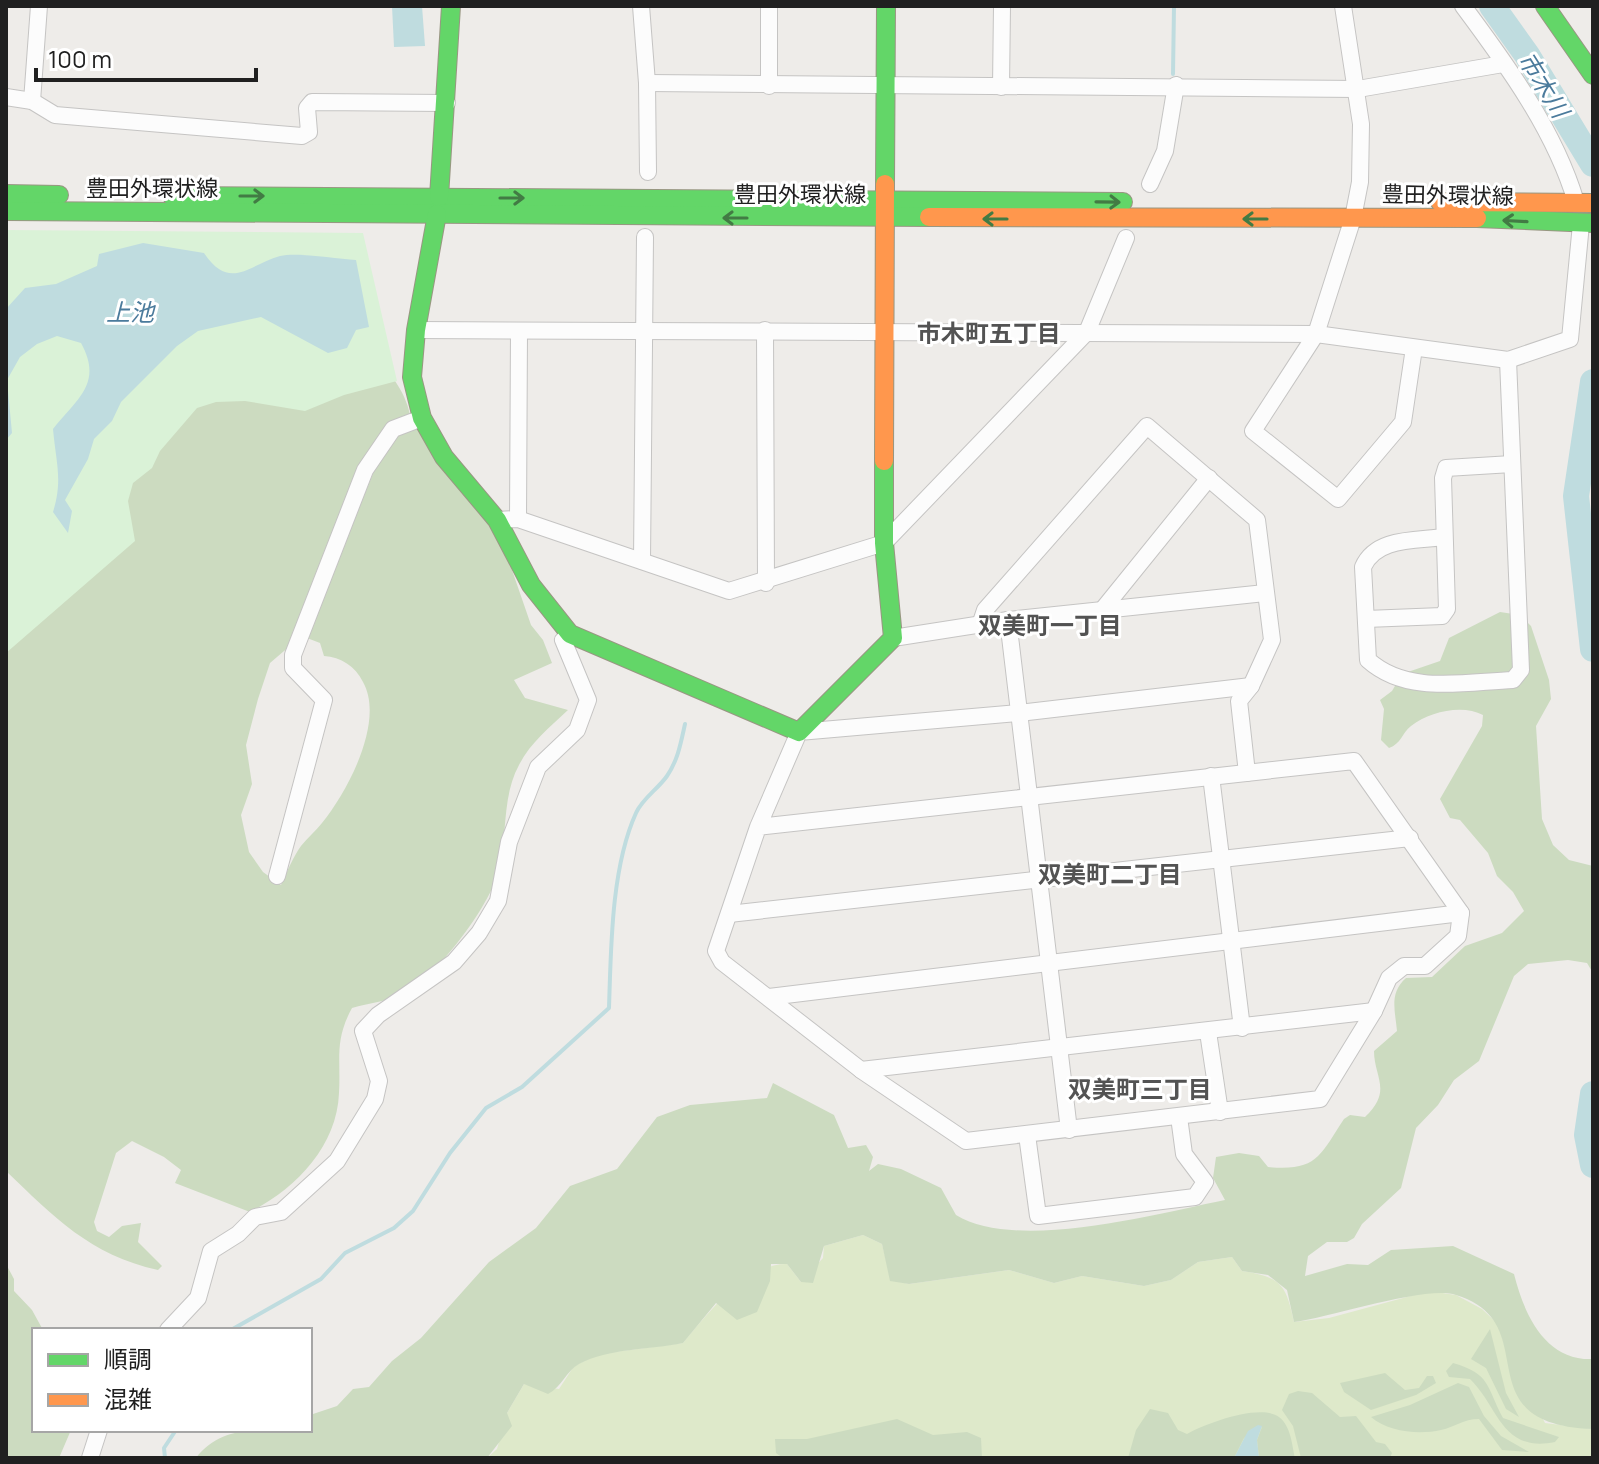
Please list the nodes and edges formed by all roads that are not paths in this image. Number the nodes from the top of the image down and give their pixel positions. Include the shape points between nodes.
1 (39, 6) edge
2 (451, 6) edge
3 (641, 6) edge
4 (769, 6) edge
5 (886, 6) edge
6 (1002, 6) edge
7 (1343, 6) edge
8 (1463, 6) edge
9 (1545, 6) edge
10 (1503, 64) junction
11 (1593, 75) edge
12 (647, 83) junction
13 (1176, 85) junction
14 (769, 86) junction
15 (887, 86) junction
16 (1001, 87) junction
17 (1358, 89) junction
18 (6, 97) edge
19 (32, 101) junction
20 (447, 103) junction
21 (648, 172) dead end
22 (1150, 184) dead end
23 (6, 194) edge
24 (1585, 203) edge
25 (438, 206) junction
26 (885, 209) junction
27 (1355, 210) junction
28 (6, 211) edge
29 (1587, 224) edge
30 (645, 237) dead end
31 (1126, 238) dead end
32 (1586, 262) edge
33 (885, 329) junction
34 (416, 330) junction
35 (765, 330) junction
36 (519, 331) junction
37 (645, 332) junction
38 (1087, 332) junction
39 (1316, 334) junction
40 (1414, 348) junction
41 (1508, 360) junction
42 (422, 418) junction
43 (1512, 464) junction
44 (1209, 478) junction
45 (518, 519) junction
46 (497, 520) junction
47 (1444, 537) junction
48 (884, 543) junction
49 (642, 561) junction
50 (766, 583) junction
51 (1265, 593) junction
52 (1103, 609) junction
53 (1366, 619) junction
54 (1008, 620) junction
55 (980, 625) junction
56 (570, 634) junction
57 (893, 638) junction
58 (1251, 686) junction
59 (1019, 713) junction
60 (799, 732) junction
61 (1247, 773) junction
62 (1211, 776) junction
63 (1028, 798) junction
64 (758, 827) junction
65 (1410, 838) junction
66 (1222, 860) junction
67 (277, 876) dead end
68 (1038, 882) junction
69 (1461, 913) junction
70 (729, 914) junction
71 (1232, 942) junction
72 (1048, 965) junction
73 (769, 997) junction
74 (1374, 1011) junction
75 (1242, 1028) junction
76 (1208, 1032) junction
77 (1059, 1049) junction
78 (861, 1070) junction
79 (1220, 1112) junction
80 (1179, 1117) junction
81 (1069, 1130) junction
82 (1027, 1135) junction
83 (170, 1328) edge
84 (98, 1432) edge
85 (90, 1458) edge

1 - 19 street
2 - 20 street
3 - 12 street
4 - 14 street
5 - 15 street
6 - 16 street
7 - 17 street
8 - 10 street
9 - 11 street
10 - 17 street
10 - 24 street
12 - 14 street
12 - 21 street
13 - 16 street
13 - 17 street
13 - 22 street via 1165,151
14 - 15 street
15 - 16 street
15 - 26 street
17 - 27 street via 1361,138
18 - 19 street
19 - 20 street via 55,115 302,136 309,132 307,108 312,102
20 - 25 street
23 -> 25 street, 豊田外環状線
24 - 27 street, 豊田外環状線
25 - 26 street, 豊田外環状線
25 - 28 street, 豊田外環状線
25 - 34 street
26 - 27 street, 豊田外環状線
26 - 33 street
29 -> 27 street, 豊田外環状線
27 - 39 street
29 - 32 street
30 - 37 street
31 - 38 street
32 - 41 street via 1570,339
33 - 35 street
33 - 38 street
33 - 48 street
34 - 36 street
34 - 42 street via 412,377
35 - 37 street
35 - 50 street
36 - 37 street
36 - 45 street
37 - 49 street
38 - 39 street
38 - 48 street
39 - 40 street
39 - 40 street via 1253,431 1338,499 1403,422
40 - 41 street
41 - 43 street
42 - 46 street via 444,457
42 - 67 street via 393,429 365,470 293,655 293,668 324,700
43 - 47 street via 1446,468
43 - 53 street via 1521,670 1513,680 1412,684 1383,673 1368,660
44 - 51 street via 1257,520
44 - 52 street
44 - 55 street via 1147,426 985,610
45 - 46 street
45 - 49 street
46 - 56 street via 531,585
47 - 53 street via 1388,544 1368,556 1363,567
47 - 53 street via 1447,609 1442,616
48 - 50 street
48 - 57 street
49 - 50 street via 729,591
51 - 52 street
51 - 58 street via 1272,640
52 - 54 street
54 - 55 street
54 - 59 street
55 - 57 street
56 - 60 street
56 - 83 street via 563,640 588,700 577,730 538,767 509,842 498,901 454,962 363,1031 379,1081 375,1099 337,1161 281,1212 255,1217 211,1251 198,1298
57 - 60 street
58 - 59 street
58 - 61 street via 1239,701
59 - 60 street
59 - 63 street
60 - 64 street
61 - 62 street
61 - 65 street via 1354,761
62 - 63 street
62 - 66 street
63 - 64 street
63 - 68 street
64 - 70 street
65 - 66 street
65 - 69 street
66 - 68 street
66 - 71 street
68 - 70 street
68 - 72 street
69 - 71 street
69 - 74 street via 1458,936 1425,966 1404,966 1389,978
70 - 73 street via 716,951 722,962
71 - 72 street
71 - 75 street
72 - 73 street
72 - 77 street
73 - 78 street
74 - 75 street
74 - 79 street via 1320,1099
75 - 76 street
76 - 77 street
76 - 79 street
77 - 78 street
77 - 81 street
78 - 82 street via 966,1141
79 - 80 street
80 - 81 street
80 - 82 street via 1184,1154 1205,1182 1195,1197 1038,1216
81 - 82 street
84 - 85 street

